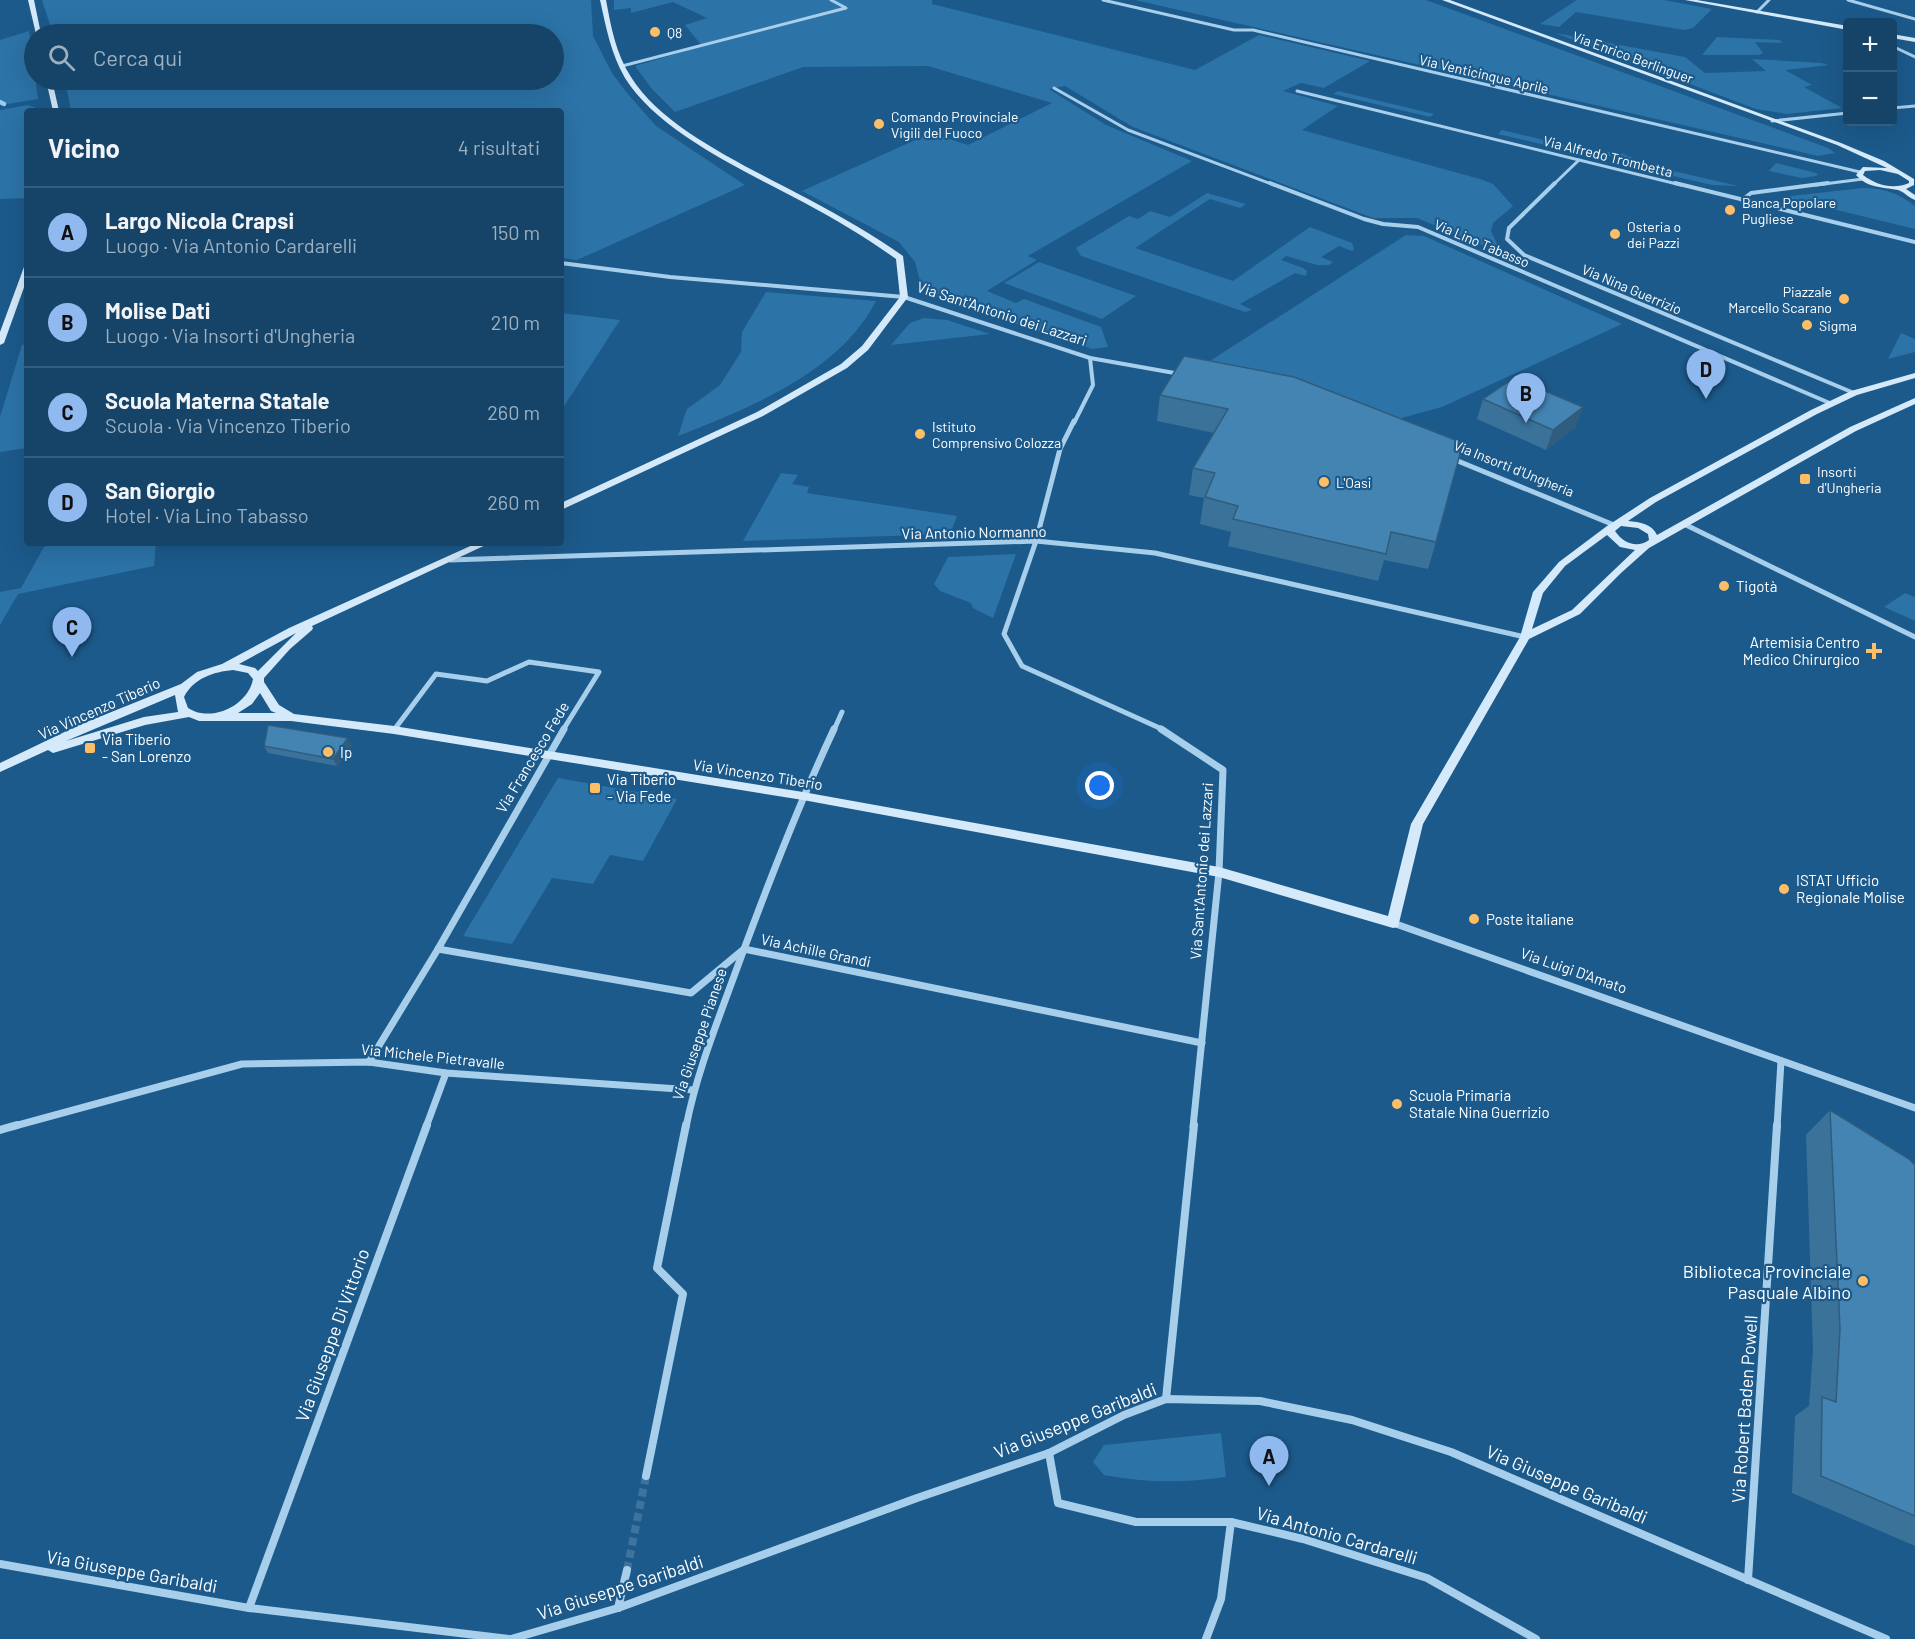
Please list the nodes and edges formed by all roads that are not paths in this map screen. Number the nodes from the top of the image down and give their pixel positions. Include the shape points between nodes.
1 (31, 0) edge
2 (603, 0) edge
3 (831, 0) edge
4 (1103, 0) edge
5 (1445, 0) edge
6 (1688, 0) edge
7 (1768, 0) edge
8 (1848, 0) edge
9 (1757, 12) junction
10 (1915, 19) edge
11 (37, 24) edge
12 (1843, 27) edge
13 (1897, 37) edge
14 (1915, 40) edge
15 (1897, 48) edge
16 (1915, 57) edge
17 (622, 66) junction
18 (1054, 88) dead end
19 (51, 90) edge
20 (1297, 91) dead end
21 (1915, 106) edge
22 (55, 108) edge
23 (1897, 108) edge
24 (1843, 114) edge
25 (1772, 121) junction
26 (1813, 136) junction
27 (1851, 156) dead end
28 (1579, 160) junction
29 (1857, 163) dead end
30 (1861, 171) junction
31 (1900, 172) junction
32 (1912, 176) edge
33 (1863, 179) junction
34 (1900, 188) junction
35 (1915, 198) edge
36 (1742, 200) junction
37 (1915, 242) edge
38 (564, 263) edge
39 (24, 277) edge
40 (904, 297) junction
41 (0, 343) edge
42 (1090, 358) junction
43 (1915, 375) edge
44 (1191, 376) edge
45 (1854, 393) junction
46 (1915, 401) edge
47 (1832, 404) junction
48 (1444, 455) edge
49 (564, 506) edge
50 (1684, 524) junction
51 (1614, 525) junction
52 (1036, 541) junction
53 (1649, 544) junction
54 (479, 546) edge
55 (450, 560) junction
56 (316, 622) junction
57 (1525, 637) junction
58 (1915, 637) edge
59 (225, 666) junction
60 (259, 681) junction
61 (184, 687) junction
62 (842, 712) dead end
63 (187, 714) junction
64 (215, 717) junction
65 (291, 717) junction
66 (394, 730) junction
67 (546, 756) junction
68 (26, 757) junction
69 (0, 768) edge
70 (804, 796) junction
71 (1219, 872) junction
72 (1393, 923) junction
73 (438, 949) junction
74 (744, 949) junction
75 (1202, 1043) junction
76 (1781, 1061) junction
77 (369, 1062) junction
78 (446, 1073) junction
79 (693, 1090) junction
80 (1915, 1108) edge
81 (0, 1131) edge
82 (1166, 1399) junction
83 (1049, 1453) junction
84 (646, 1476) tunnel mouth
85 (1232, 1522) junction
86 (0, 1564) edge
87 (627, 1570) tunnel mouth
88 (1748, 1580) junction
89 (249, 1608) junction
90 (618, 1608) junction
91 (510, 1639) edge
92 (1206, 1639) edge
93 (1536, 1639) edge
94 (1886, 1639) edge

1 - 11 main road
2 - 17 main road, Via Sant'Antonio dei Lazzari
3 - 17 street via 846,8
4 - 30 street, Via Venticinque Aprile via 1234,30 1253,30
5 - 25 main road, Via Enrico Berlinguer
6 - 9 main road
7 - 9 street
8 - 10 street
9 - 12 main road
13 - 14 main road
15 - 16 street
17 - 40 main road, Via Sant'Antonio dei Lazzari via 635,88 666,121 757,176 876,239 900,258
18 - 47 street, Via Lino Tabasso via 1128,130 1364,219 1418,227
19 - 22 main road
20 - 28 street, Via Alfredo Trombetta
21 - 23 street
24 - 25 street
25 - 26 main road, Via Enrico Berlinguer
26 - 27 main road, Via Enrico Berlinguer
26 - 31 main road, Via Enrico Berlinguer via 1862,153
28 - 36 street, Via Alfredo Trombetta
28 - 45 street, Via Nina Guerrizio via 1509,228 1507,239 1514,248
29 - 30 main road
30 - 31 main road via 1880,168
30 - 33 main road
31 - 32 main road, Via Enrico Berlinguer
32 - 34 main road via 1912,184
33 - 34 main road
33 - 36 street via 1751,193
34 - 35 main road
36 - 37 street, Via Alfredo Trombetta
38 - 40 street, Via Sant'Antonio dei Lazzari via 670,277
39 - 41 main road
40 - 42 street, Via Sant'Antonio dei Lazzari
40 - 49 main road, Via Sant'Antonio dei Lazzari via 865,348 844,366 760,414
42 - 44 street
42 - 52 street, Via Sant'Antonio dei Lazzari via 1093,385 1060,449
43 - 45 main road
45 - 47 main road
46 - 50 main road via 1853,429
47 - 51 main road
48 - 51 street, Via Insorti d'Ungheria
50 - 53 main road
50 - 58 street
51 - 53 main road via 1640,525 1652,533
51 - 53 main road via 1611,535 1620,543 1634,547
51 - 57 main road via 1562,564 1538,592
52 - 55 street, Via Antonio Normanno
52 - 57 street, Via Antonio Normanno via 1155,553
52 - 71 street, Via Sant'Antonio dei Lazzari via 1004,634 1022,666 1164,729 1223,770
53 - 57 main road via 1576,612
54 - 55 main road
55 - 56 main road
56 - 59 main road
56 - 60 main road via 286,647
57 - 72 main road via 1417,824
59 - 60 main road via 246,668
59 - 61 main road, Via Vincenzo Tiberio via 202,674
60 - 64 main road via 255,695 245,704
60 - 65 main road via 275,708
61 - 63 main road via 179,702
61 - 68 main road, Via Vincenzo Tiberio via 83,728
62 - 70 street, Via Giuseppe Pianese
63 - 64 main road, Via Vincenzo Tiberio
63 - 68 main road, Via Vincenzo Tiberio via 144,721
64 - 65 main road, Via Vincenzo Tiberio
65 - 66 main road, Via Vincenzo Tiberio
66 - 67 main road, Via Vincenzo Tiberio
66 - 67 street, Via Francesco Fede via 436,674 486,681 529,662 599,672
67 - 70 main road, Via Vincenzo Tiberio
67 - 73 street, Via Francesco Fede
68 - 69 main road, Via Vincenzo Tiberio
70 - 71 main road, Via Vincenzo Tiberio
70 - 74 street, Via Giuseppe Pianese
71 - 72 main road, Via Luigi D'Amato
71 - 75 street, Via Sant'Antonio dei Lazzari
72 - 76 street, Via Luigi D'Amato
73 - 74 street, Via Achille Grandi via 691,993
73 - 77 street, Via Francesco Fede
74 - 75 street, Via Achille Grandi
74 - 79 street, Via Giuseppe Pianese
75 - 82 street, Via Sant'Antonio dei Lazzari
76 - 80 street, Via Luigi D'Amato
76 - 88 street, Via Robert Baden Powell
77 - 78 street, Via Michele Pietravalle
77 - 81 street, Via Michele Pietravalle via 243,1064
78 - 79 street, Via Michele Pietravalle
78 - 89 street, Via Giuseppe Di Vittorio
79 - 84 street, Via Giuseppe Pianese via 657,1268 682,1294
82 - 83 street, Via Giuseppe Garibaldi via 1124,1415
82 - 88 street, Via Giuseppe Garibaldi via 1260,1401 1352,1420 1451,1452
83 - 85 street, Via Antonio Cardarelli via 1058,1503 1136,1522
83 - 90 street, Via Giuseppe Garibaldi
85 - 92 street via 1221,1599
85 - 93 street, Via Antonio Cardarelli via 1303,1539 1427,1578
86 - 89 street, Via Giuseppe Garibaldi
87 - 90 street
88 - 94 street, Via Giuseppe Garibaldi
89 - 91 street, Via Giuseppe Garibaldi
90 - 91 street, Via Giuseppe Garibaldi

